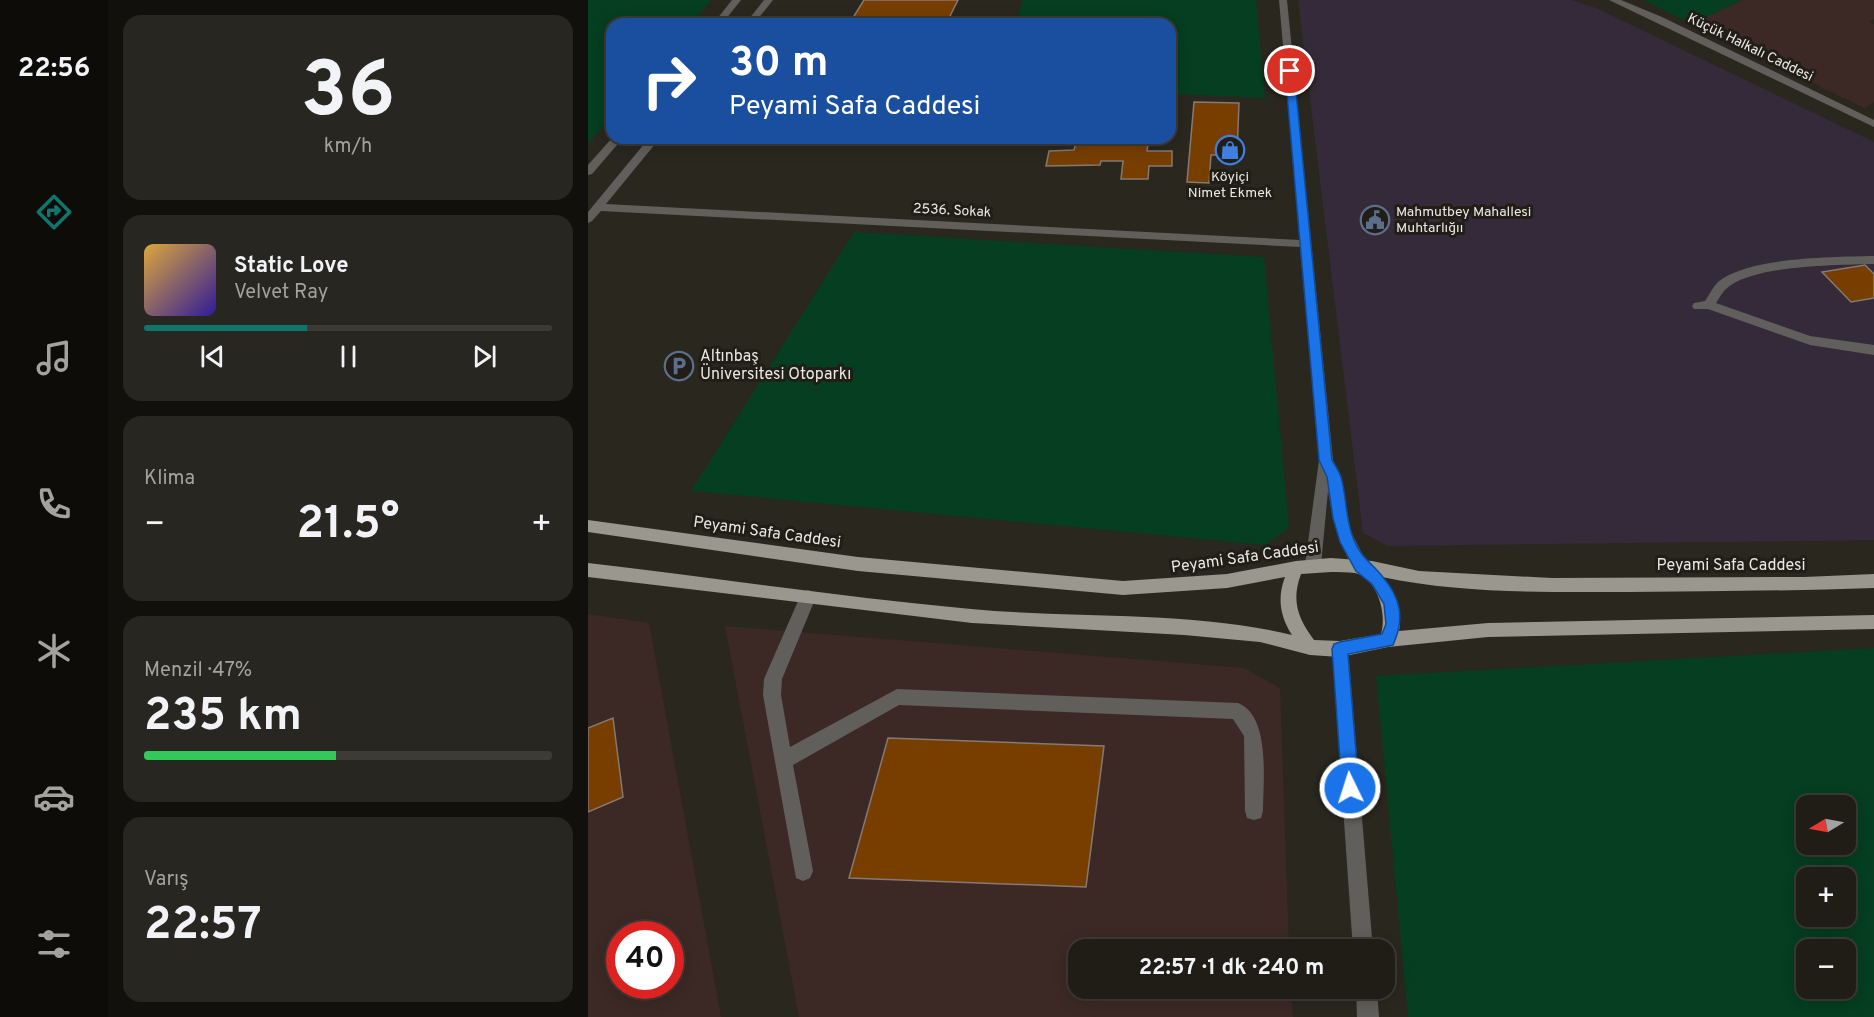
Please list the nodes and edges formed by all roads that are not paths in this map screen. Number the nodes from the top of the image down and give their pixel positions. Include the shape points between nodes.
1 (737, 0) edge
2 (769, 0) edge
3 (1282, 0) edge
4 (1612, 0) edge
5 (722, 18) edge
6 (754, 18) edge
7 (1874, 124) edge
8 (613, 144) edge
9 (650, 144) edge
10 (588, 172) edge
11 (598, 207) junction
12 (588, 219) edge
13 (1305, 244) junction
14 (1874, 260) edge
15 (1874, 350) edge
16 (1326, 460) junction
17 (588, 526) edge
18 (1313, 565) junction
19 (1362, 567) junction
20 (1296, 568) junction
21 (588, 570) edge
22 (1874, 581) edge
23 (808, 597) junction
24 (1874, 622) edge
25 (1388, 640) junction
26 (1310, 647) junction
27 (1340, 649) junction
28 (783, 761) junction
29 (1254, 811) dead end
30 (803, 871) dead end
31 (1362, 939) edge
32 (1367, 999) edge
33 (1368, 1017) edge

1 - 5 street
2 - 6 street
3 - 13 street
4 - 7 street, Küçük Halkalı Caddesi
8 - 10 street
9 - 11 street
11 - 12 street
11 - 13 street, 2536. Sokak
13 - 16 street
14 - 15 street via 1815,262 1746,274 1725,283 1703,305 1836,346
16 - 18 street
16 - 19 street via 1334,477 1347,542
17 - 20 main road, Peyami Safa Caddesi via 858,564 1123,588 1227,582
18 - 19 main road, Peyami Safa Caddesi
18 - 20 main road, Peyami Safa Caddesi
19 - 22 main road, Peyami Safa Caddesi via 1419,578 1542,585
19 - 25 main road via 1377,579 1391,604 1394,624
20 - 26 main road via 1288,585 1288,614
21 - 23 main road
23 - 26 main road via 972,616 1260,635
23 - 28 street via 773,679
24 - 25 main road via 1488,630
25 - 27 main road
26 - 27 main road
27 - 31 street
28 - 29 street via 897,697 1238,711 1253,734
28 - 30 street
32 - 33 street

